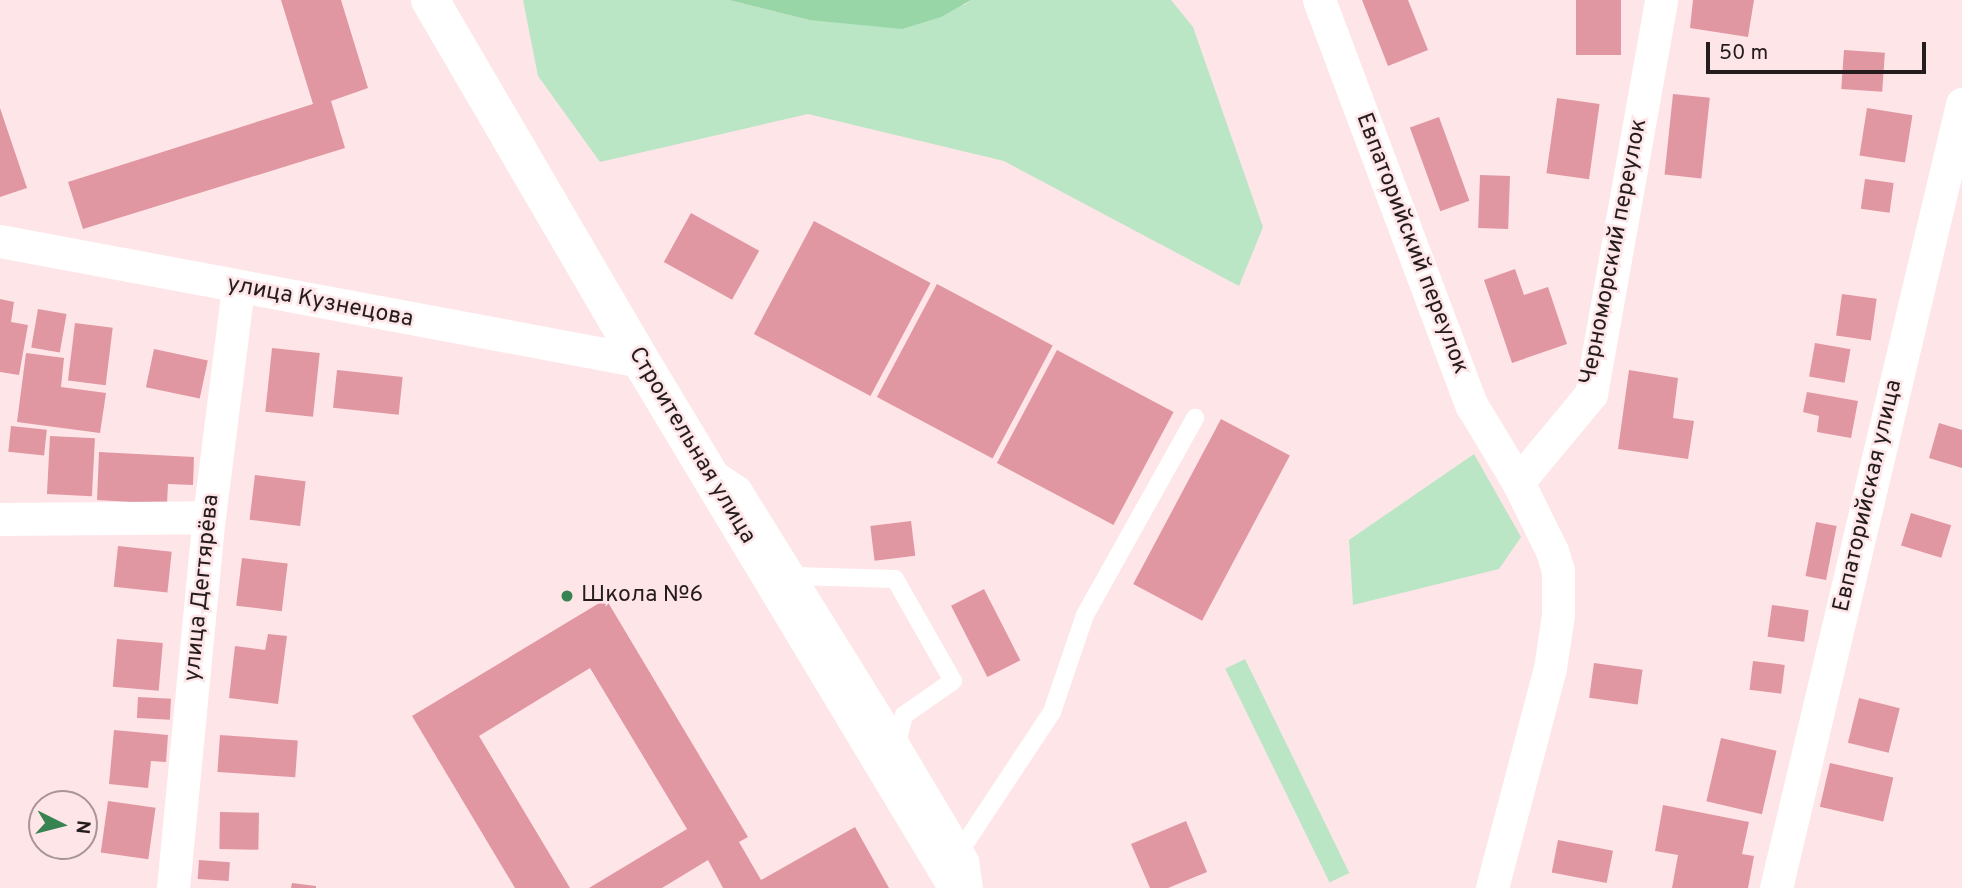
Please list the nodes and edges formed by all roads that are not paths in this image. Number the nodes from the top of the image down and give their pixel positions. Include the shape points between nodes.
1 (430, 0) edge
2 (1319, 0) edge
3 (1661, 0) edge
4 (1962, 104) edge
5 (0, 241) edge
6 (238, 288) junction
7 (641, 361) junction
8 (1195, 418) dead end
9 (699, 458) junction
10 (1518, 482) junction
11 (209, 517) junction
12 (0, 519) edge
13 (797, 576) junction
14 (898, 739) junction
15 (962, 848) junction
16 (173, 888) edge
17 (958, 888) edge
18 (974, 888) edge
19 (1492, 888) edge
20 (1776, 888) edge

1 - 7 street, Строительная улица
2 - 10 street, Евпаторийский переулок via 1472,406
3 - 10 street, Черноморский переулок via 1591,394
4 - 20 street, Евпаторийская улица
5 - 6 street, улица Кузнецова
6 - 7 street, улица Кузнецова
6 - 11 street, улица Дегтярёва
7 - 9 street, Строительная улица
8 - 15 lane via 1085,615 1052,712
9 - 13 lane via 742,487
9 - 17 street, Строительная улица
10 - 19 street, Евпаторийский переулок via 1552,551 1559,580 1558,615 1550,668
11 - 12 street
11 - 16 street, улица Дегтярёва
13 - 14 lane
13 - 14 lane via 895,579 953,681 904,715
14 - 15 lane
15 - 18 lane via 970,860

